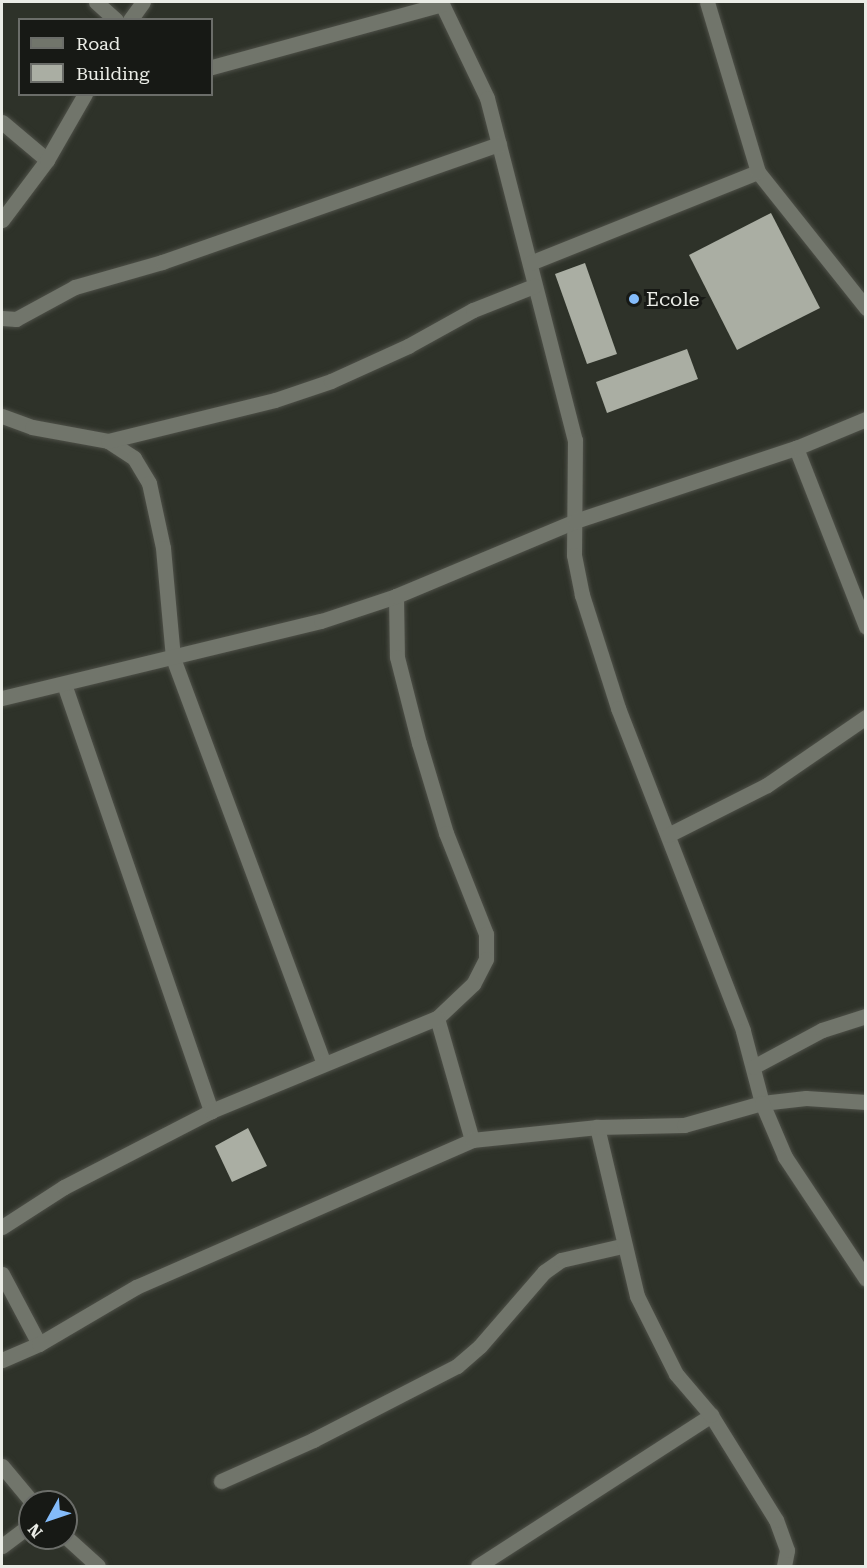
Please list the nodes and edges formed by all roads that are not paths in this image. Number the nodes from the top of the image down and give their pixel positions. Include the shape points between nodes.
1 (96, 2) edge
2 (143, 2) edge
3 (708, 2) edge
4 (441, 3) edge
5 (114, 18) edge
6 (131, 18) edge
7 (213, 67) edge
8 (84, 96) edge
9 (2, 122) edge
10 (499, 144) junction
11 (47, 160) junction
12 (758, 172) junction
13 (2, 220) edge
14 (530, 263) junction
15 (534, 286) junction
16 (866, 308) edge
17 (2, 318) edge
18 (2, 416) edge
19 (866, 419) edge
20 (108, 441) junction
21 (796, 448) junction
22 (575, 521) junction
23 (396, 596) junction
24 (866, 627) edge
25 (173, 657) junction
26 (64, 684) junction
27 (2, 698) edge
28 (866, 717) edge
29 (668, 836) junction
30 (866, 1016) edge
31 (437, 1018) junction
32 (323, 1062) junction
33 (753, 1067) junction
34 (866, 1102) edge
35 (762, 1103) junction
36 (211, 1111) junction
37 (597, 1127) junction
38 (472, 1140) junction
39 (2, 1227) edge
40 (622, 1246) junction
41 (2, 1274) edge
42 (866, 1279) edge
43 (39, 1344) junction
44 (2, 1360) edge
45 (711, 1415) junction
46 (2, 1466) edge
47 (221, 1482) dead end
48 (22, 1490) edge
49 (18, 1534) edge
50 (2, 1546) edge
51 (78, 1548) edge
52 (98, 1566) edge
53 (478, 1566) edge
54 (784, 1566) edge

1 - 5 street
2 - 6 street
3 - 12 street
4 - 7 street
4 - 10 street via 487,98
8 - 11 street
9 - 11 street
10 - 14 street
10 - 17 street via 162,262 75,287 15,319
11 - 13 street
12 - 14 street
12 - 16 street
14 - 15 street
15 - 20 street via 473,310 408,346 331,381 275,400
15 - 22 street via 575,440
18 - 20 street via 32,427
19 - 21 street
20 - 25 street via 134,458 149,483 163,548
21 - 22 street
21 - 24 street
22 - 23 street
22 - 29 street via 574,555 582,595 618,708
23 - 25 street via 321,621
23 - 31 street via 397,657 419,743 446,833 486,934 486,959 473,984
25 - 26 street
25 - 32 street
26 - 27 street
26 - 36 street
28 - 29 street via 768,785
29 - 33 street
30 - 33 street via 822,1030
31 - 32 street
31 - 38 street
32 - 36 street
33 - 35 street
34 - 35 street via 806,1098
35 - 37 street via 684,1125
35 - 42 street via 785,1157
36 - 39 street via 64,1187
37 - 38 street
37 - 40 street
38 - 43 street via 135,1287
40 - 45 street via 637,1296 676,1374
40 - 47 street via 561,1260 544,1272 480,1346 457,1366 314,1440
41 - 43 street
43 - 44 street
45 - 53 street
45 - 54 street via 776,1520 787,1550
46 - 48 street
49 - 50 street
51 - 52 street

